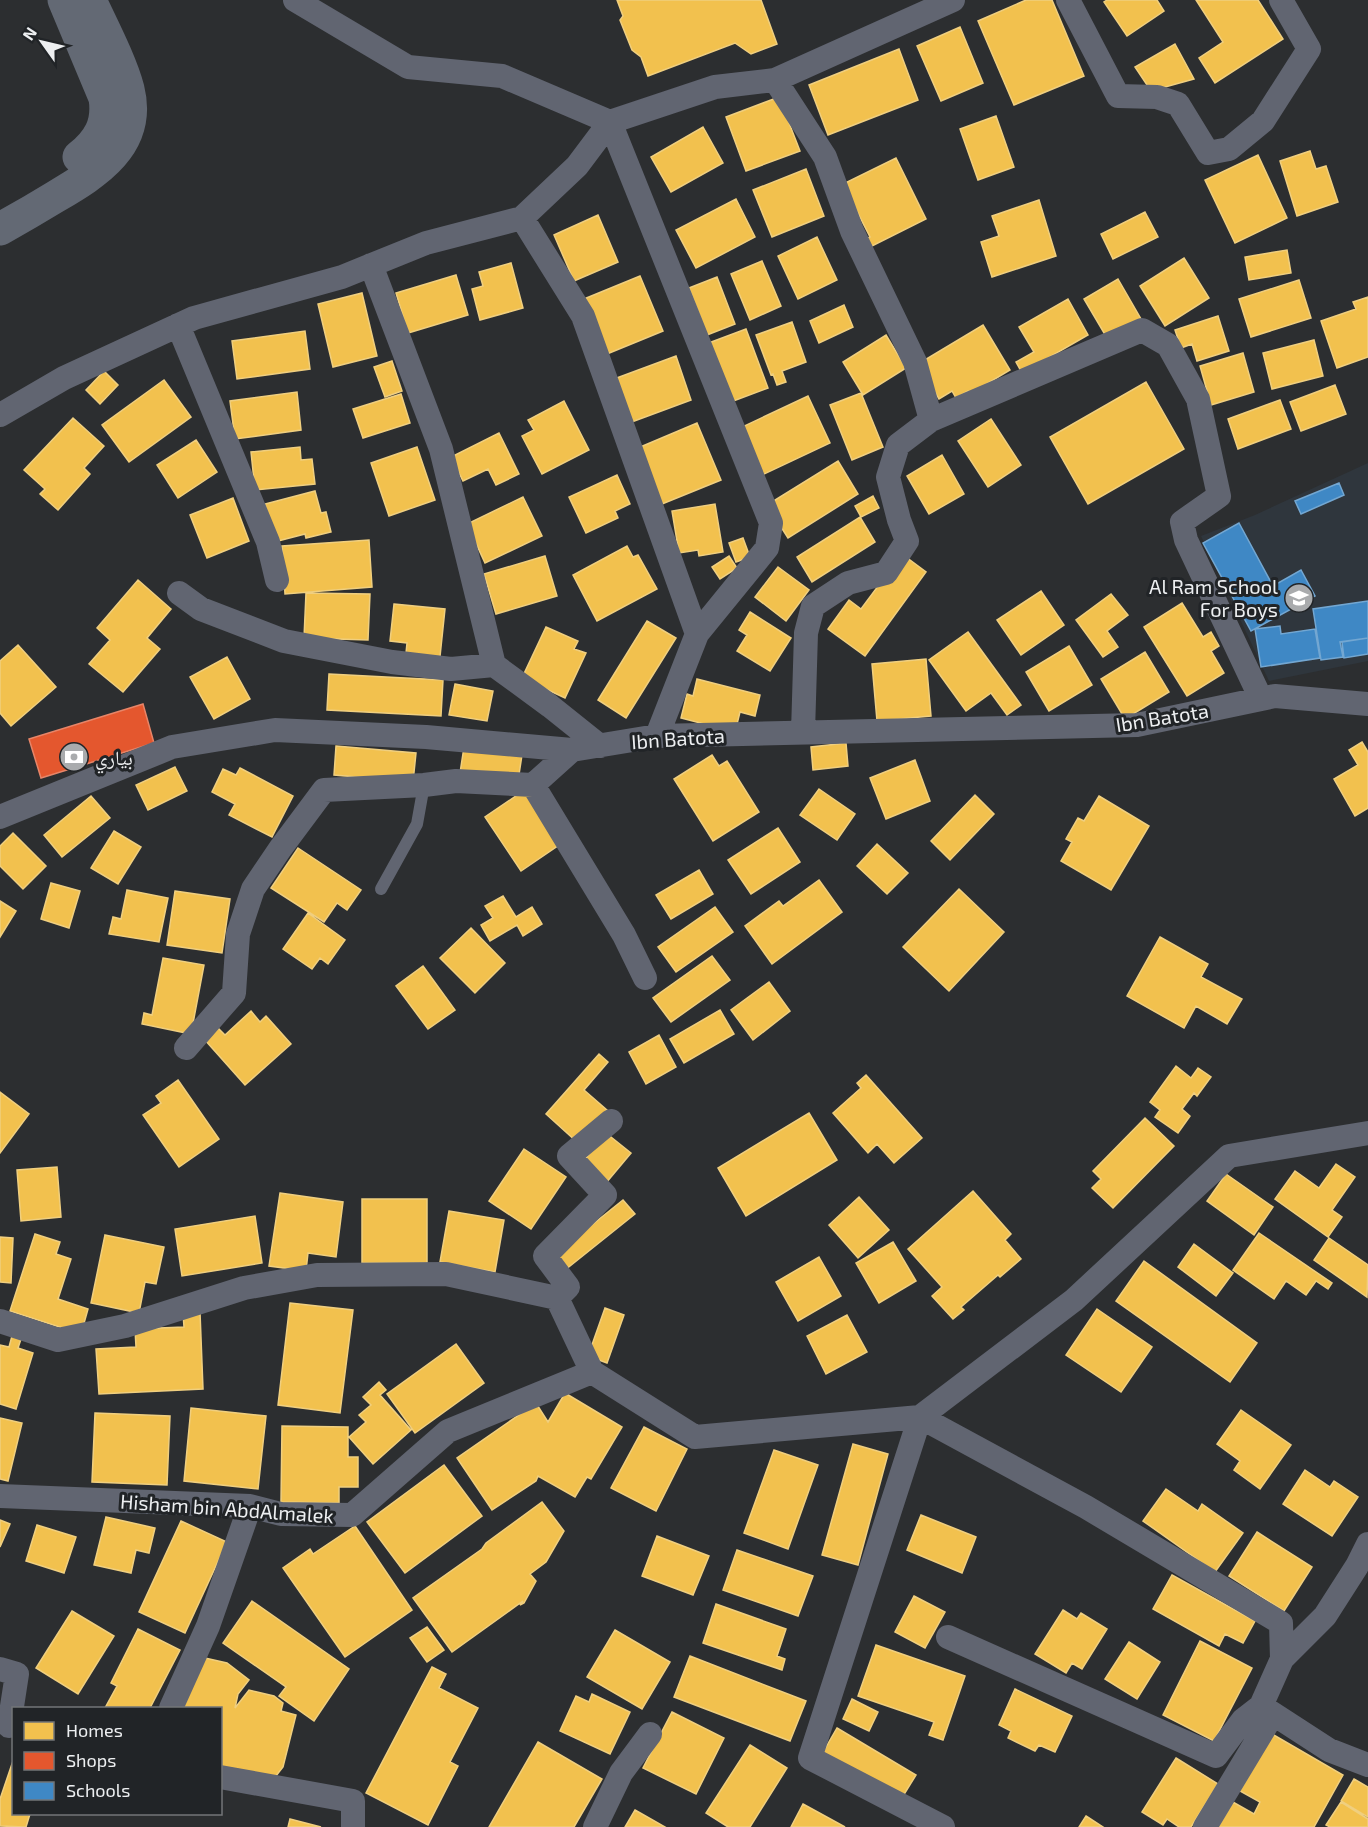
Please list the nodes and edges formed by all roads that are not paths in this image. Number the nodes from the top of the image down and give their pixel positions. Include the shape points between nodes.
1 (64, 0) edge
2 (90, 0) edge
3 (295, 0) edge
4 (952, 0) edge
5 (1068, 0) edge
6 (1281, 0) edge
7 (100, 53) junction
8 (775, 80) junction
9 (118, 102) junction
10 (610, 122) junction
11 (522, 218) junction
12 (0, 220) edge
13 (0, 230) edge
14 (371, 265) junction
15 (178, 326) junction
16 (0, 415) edge
17 (931, 420) junction
18 (277, 580) dead end
19 (179, 593) dead end
20 (697, 634) junction
21 (494, 666) junction
22 (1261, 699) junction
23 (1368, 704) edge
24 (803, 732) junction
25 (657, 736) junction
26 (600, 746) junction
27 (572, 750) junction
28 (424, 785) junction
29 (533, 785) junction
30 (0, 816) edge
31 (381, 890) dead end
32 (645, 978) dead end
33 (186, 1047) dead end
34 (611, 1121) dead end
35 (1368, 1133) edge
36 (557, 1298) junction
37 (0, 1321) edge
38 (592, 1372) junction
39 (920, 1417) junction
40 (0, 1496) edge
41 (250, 1506) junction
42 (1368, 1544) edge
43 (948, 1637) dead end
44 (1282, 1659) junction
45 (0, 1669) edge
46 (171, 1707) edge
47 (1267, 1710) junction
48 (8, 1732) edge
49 (650, 1734) dead end
50 (1368, 1765) edge
51 (222, 1777) edge
52 (899, 1817) edge
53 (353, 1827) edge
54 (595, 1827) edge
55 (943, 1827) edge
56 (1205, 1827) edge

1 - 7 street
2 - 7 street
3 - 10 street via 408,67 502,76
4 - 8 street
5 - 6 street via 1118,96 1157,97 1178,104 1208,153 1229,149 1263,121 1309,49
7 - 9 street via 128,87
8 - 10 street via 715,87
8 - 17 street via 825,157 852,231 915,362
9 - 12 street via 97,140 85,153
9 - 13 street via 130,121 109,160
10 - 11 street via 577,166
10 - 20 street via 771,523 767,548
11 - 14 street via 426,243
11 - 20 street via 583,316
14 - 15 street
14 - 21 street via 441,449
15 - 16 street via 64,378
15 - 18 street via 268,543
17 - 22 street via 1142,330 1168,345 1198,399 1219,496 1182,522 1186,540
17 - 24 street via 898,445 888,477 907,541 886,573 848,583 813,606 806,633
19 - 21 street via 201,609 284,641 392,662 452,669
20 - 25 street
21 - 26 street
22 - 23 street, Ibn Batota via 1275,696
22 - 24 street, Ibn Batota via 1137,725
24 - 25 street, Ibn Batota
25 - 26 street, Ibn Batota
26 - 27 street, Ibn Batota
27 - 29 street
27 - 30 street, Ibn Batota via 426,737 275,730 172,747
28 - 29 street via 456,781
28 - 31 lane via 417,824
28 - 33 street via 324,790 253,889 238,934 234,993
29 - 32 street via 624,935
34 - 36 street via 569,1156 604,1195 545,1256 568,1287
35 - 39 street via 1229,1156 1074,1300
36 - 37 street via 446,1274 317,1275 244,1288 125,1326 58,1340
36 - 38 street
38 - 39 street via 695,1437
38 - 41 street, Hisham bin AbdAlmalek via 448,1431 352,1515 281,1514
39 - 44 street via 1086,1507 1281,1623
39 - 52 street via 810,1758
40 - 41 street, Hisham bin AbdAlmalek
41 - 46 street via 208,1626
42 - 44 street via 1325,1616
43 - 47 street via 1216,1756 1242,1720
44 - 47 street
45 - 48 street via 17,1674
47 - 50 street via 1329,1750
47 - 56 street
49 - 54 street via 621,1773
51 - 53 street via 353,1801
52 - 55 street

